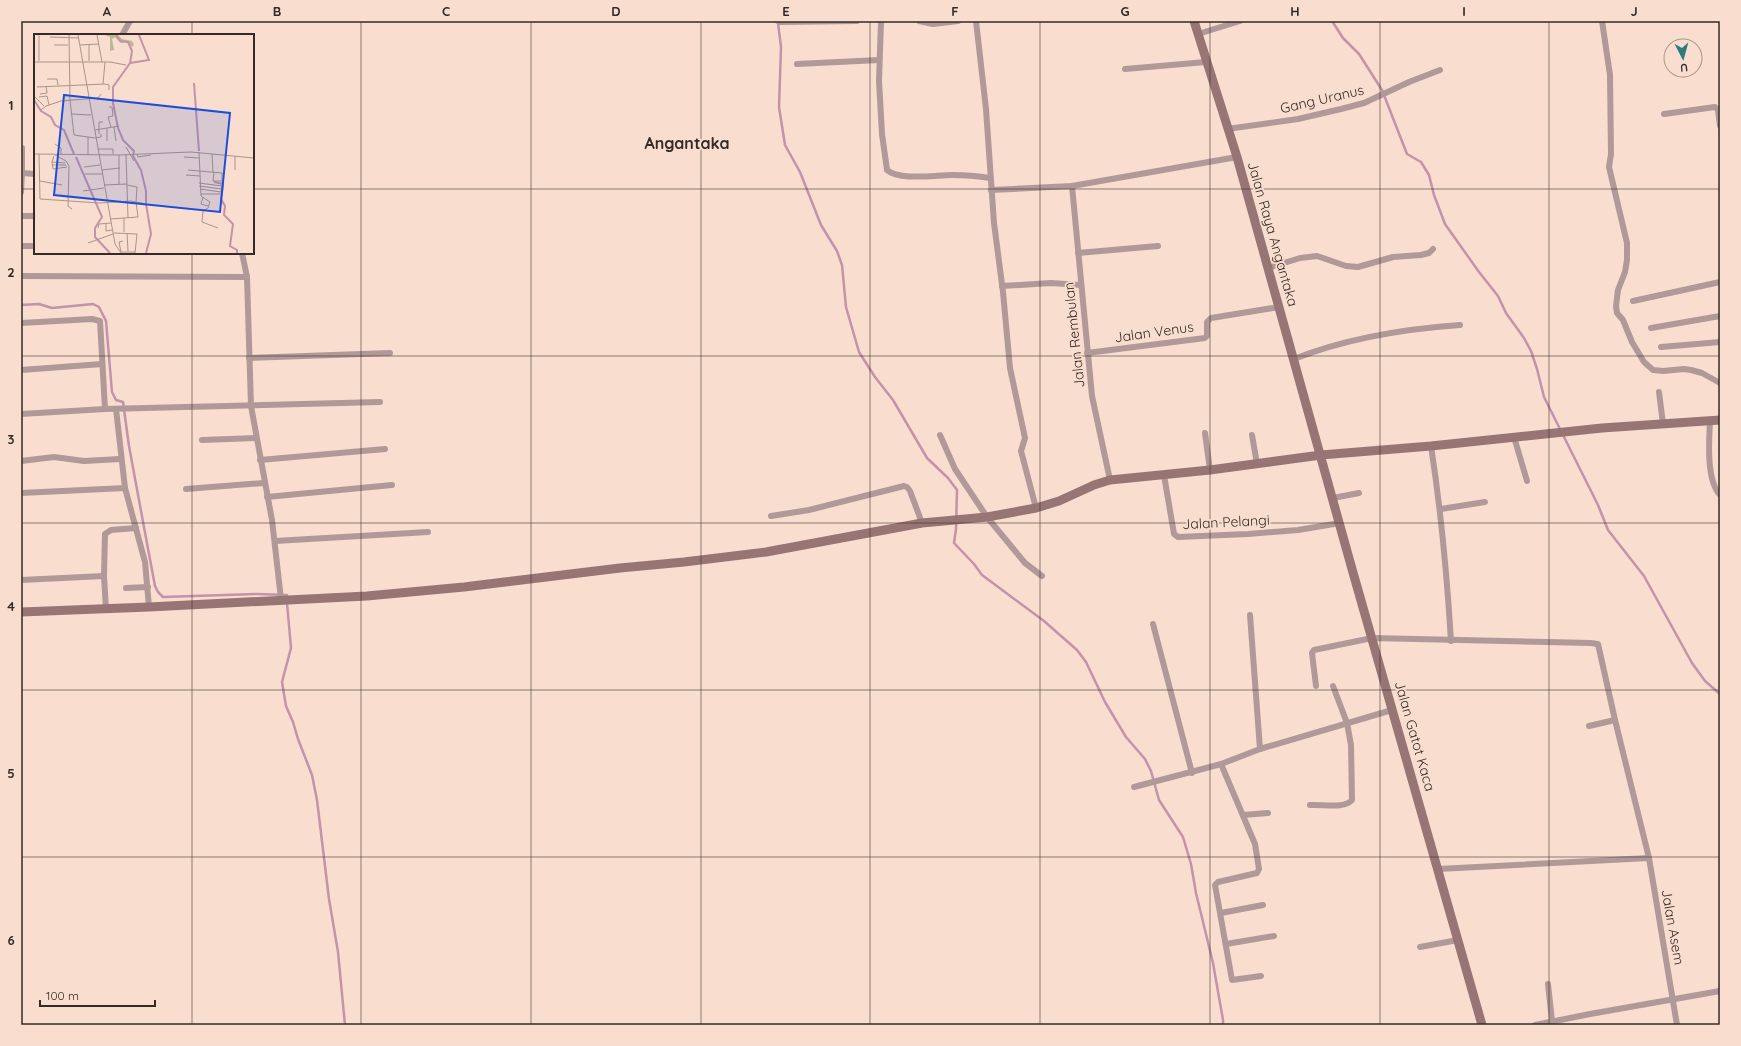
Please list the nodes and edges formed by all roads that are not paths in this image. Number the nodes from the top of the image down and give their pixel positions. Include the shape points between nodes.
1 (130, 21) edge
2 (778, 21) edge
3 (857, 21) edge
4 (881, 21) edge
5 (918, 21) edge
6 (958, 21) edge
7 (976, 21) edge
8 (1194, 21) edge
9 (1240, 21) edge
10 (1602, 21) edge
11 (123, 34) edge
12 (1198, 34) junction
13 (879, 60) junction
14 (1206, 62) junction
15 (796, 64) dead end
16 (1125, 70) dead end
17 (1440, 70) dead end
18 (1664, 114) dead end
19 (1720, 126) edge
20 (1227, 129) junction
21 (22, 148) dead end
22 (1237, 157) junction
23 (22, 174) junction
24 (34, 174) edge
25 (990, 178) junction
26 (1072, 186) junction
27 (992, 190) junction
28 (21, 192) edge
29 (21, 216) edge
30 (34, 216) edge
31 (21, 246) edge
32 (34, 246) edge
33 (1158, 246) dead end
34 (1434, 249) dead end
35 (1078, 253) junction
36 (242, 254) edge
37 (1268, 268) junction
38 (21, 276) edge
39 (247, 277) junction
40 (1720, 282) edge
41 (1081, 285) junction
42 (1002, 286) junction
43 (1633, 301) dead end
44 (1279, 307) junction
45 (1720, 316) edge
46 (21, 323) edge
47 (1460, 325) dead end
48 (1651, 328) dead end
49 (1720, 342) edge
50 (1661, 348) dead end
51 (390, 353) dead end
52 (1087, 353) junction
53 (249, 358) junction
54 (1294, 359) junction
55 (102, 364) junction
56 (21, 370) edge
57 (1720, 383) edge
58 (1659, 392) dead end
59 (380, 402) dead end
60 (251, 406) junction
61 (105, 409) junction
62 (116, 409) junction
63 (21, 414) edge
64 (1720, 420) edge
65 (1710, 421) junction
66 (1663, 424) junction
67 (1205, 433) dead end
68 (940, 435) dead end
69 (1252, 435) dead end
70 (1514, 437) junction
71 (256, 438) junction
72 (202, 440) dead end
73 (1431, 446) junction
74 (385, 449) dead end
75 (1320, 455) junction
76 (120, 459) junction
77 (260, 460) junction
78 (21, 461) edge
79 (1257, 464) junction
80 (1210, 470) junction
81 (1164, 475) junction
82 (1110, 480) junction
83 (1527, 481) dead end
84 (264, 483) junction
85 (392, 484) dead end
86 (125, 488) junction
87 (186, 489) dead end
88 (21, 493) edge
89 (1359, 494) dead end
90 (1720, 495) edge
91 (267, 497) junction
92 (1333, 498) junction
93 (1485, 502) dead end
94 (1036, 508) junction
95 (1440, 509) junction
96 (771, 516) dead end
97 (987, 517) junction
98 (922, 523) junction
99 (1340, 523) junction
100 (136, 528) junction
101 (428, 532) dead end
102 (275, 541) junction
103 (104, 576) junction
104 (1042, 576) dead end
105 (21, 580) edge
106 (148, 587) junction
107 (126, 588) dead end
108 (281, 599) junction
109 (149, 607) junction
110 (106, 609) junction
111 (21, 612) edge
112 (1250, 615) dead end
113 (1153, 624) dead end
114 (1372, 638) junction
115 (1451, 641) junction
116 (1316, 686) dead end
117 (1333, 686) dead end
118 (1392, 710) junction
119 (1614, 720) junction
120 (1347, 724) junction
121 (1589, 726) dead end
122 (1260, 749) junction
123 (1221, 764) junction
124 (1192, 773) junction
125 (1134, 787) dead end
126 (1310, 806) dead end
127 (1268, 813) dead end
128 (1243, 815) junction
129 (1649, 858) junction
130 (1438, 869) junction
131 (1263, 905) dead end
132 (1221, 913) junction
133 (1274, 936) dead end
134 (1458, 940) junction
135 (1226, 944) junction
136 (1420, 947) dead end
137 (1261, 976) dead end
138 (1548, 984) dead end
139 (1720, 991) edge
140 (1674, 1000) junction
141 (1552, 1021) junction
142 (1482, 1025) edge
143 (1535, 1025) edge
144 (1677, 1025) edge

1 - 11 street
2 - 3 street
4 - 13 street
5 - 6 street via 933,24
7 - 25 street via 986,109
8 - 12 main road, Jalan Raya Angantaka
9 - 12 street
10 - 57 street via 1610,75 1609,167 1627,243 1625,272 1617,295 1618,313 1636,352 1648,367 1658,371 1691,370
12 - 14 main road, Jalan Raya Angantaka
13 - 15 street
13 - 25 street via 882,134 888,171 905,176 952,175
14 - 16 street
14 - 20 main road, Jalan Raya Angantaka
17 - 20 street, Gang Uranus via 1364,103 1298,119
18 - 19 street via 1715,107 1718,110
20 - 22 main road, Jalan Raya Angantaka
21 - 23 street
22 - 26 street
22 - 37 main road, Jalan Raya Angantaka
23 - 24 street
23 - 28 street
25 - 27 street
26 - 27 street
26 - 35 street, Jalan Rembulan
27 - 42 street
29 - 30 street
31 - 32 street
33 - 35 street
34 - 37 street via 1429,253 1358,266 1346,266 1317,256 1300,258
35 - 41 street, Jalan Rembulan
36 - 39 street
37 - 44 main road, Jalan Raya Angantaka
38 - 39 street
39 - 53 street
40 - 43 street
41 - 42 street via 1051,283
41 - 52 street, Jalan Rembulan
42 - 94 street via 1010,368 1025,438 1021,449
44 - 52 street, Jalan Venus via 1212,318 1206,323 1205,338
44 - 54 main road, Jalan Raya Angantaka
45 - 48 street
46 - 55 street via 92,319 100,322
47 - 54 street via 1403,330 1371,336
49 - 50 street
51 - 53 street
52 - 82 street, Jalan Rembulan via 1092,396
53 - 60 street
54 - 75 main road, Jalan Raya Angantaka
55 - 56 street
55 - 61 street
58 - 66 street
59 - 60 street
60 - 62 street
60 - 71 street
61 - 62 street
61 - 63 street
62 - 76 street
64 - 65 main road
65 - 66 main road
65 - 90 street via 1708,456 1714,484
66 - 70 main road
67 - 80 street
68 - 97 street via 955,469
69 - 79 street
70 - 73 main road
70 - 83 street
71 - 72 street
71 - 77 street
73 - 75 main road
73 - 95 street
74 - 77 street
75 - 79 main road
75 - 92 main road, Jalan Gatot Kaca
76 - 78 street via 84,461 54,457
76 - 86 street
77 - 84 street
79 - 80 main road
80 - 81 main road
81 - 82 main road
81 - 99 street, Jalan Pelangi via 1174,534 1178,537 1248,534
82 - 94 main road
84 - 87 street
84 - 91 street
85 - 91 street
86 - 88 street
86 - 100 street
89 - 92 street
91 - 102 street
92 - 99 main road, Jalan Gatot Kaca
93 - 95 street
94 - 97 main road
95 - 115 street via 1448,579
96 - 98 street via 809,510 904,486 910,491
97 - 98 main road
97 - 104 street via 1025,563
98 - 108 main road via 766,552 667,564 456,588 367,596
99 - 114 main road, Jalan Gatot Kaca
100 - 103 street via 117,529 105,533
100 - 106 street via 145,562
101 - 102 street
102 - 108 street
103 - 105 street
103 - 110 street
106 - 107 street
106 - 109 street
108 - 109 main road
109 - 110 main road
110 - 111 main road
112 - 122 street
113 - 124 street
114 - 115 street
114 - 116 street via 1314,650 1312,652
114 - 118 main road, Jalan Gatot Kaca
115 - 119 street, Jalan Asem via 1597,644
117 - 120 street
118 - 120 street
118 - 130 main road, Jalan Gatot Kaca
119 - 121 street
119 - 129 street, Jalan Asem
120 - 122 street
120 - 126 street via 1352,756 1352,800 1339,806
122 - 123 street
123 - 124 street
123 - 128 street
124 - 125 street
127 - 128 street
128 - 132 street via 1255,844 1259,869 1257,873 1216,884
129 - 130 street
129 - 140 street, Jalan Asem
130 - 134 main road, Jalan Gatot Kaca
131 - 132 street
132 - 135 street
133 - 135 street
134 - 136 street
134 - 142 main road, Jalan Gatot Kaca
135 - 137 street via 1233,980
138 - 141 street
139 - 140 street
140 - 141 street
140 - 144 street, Jalan Asem
141 - 143 street

